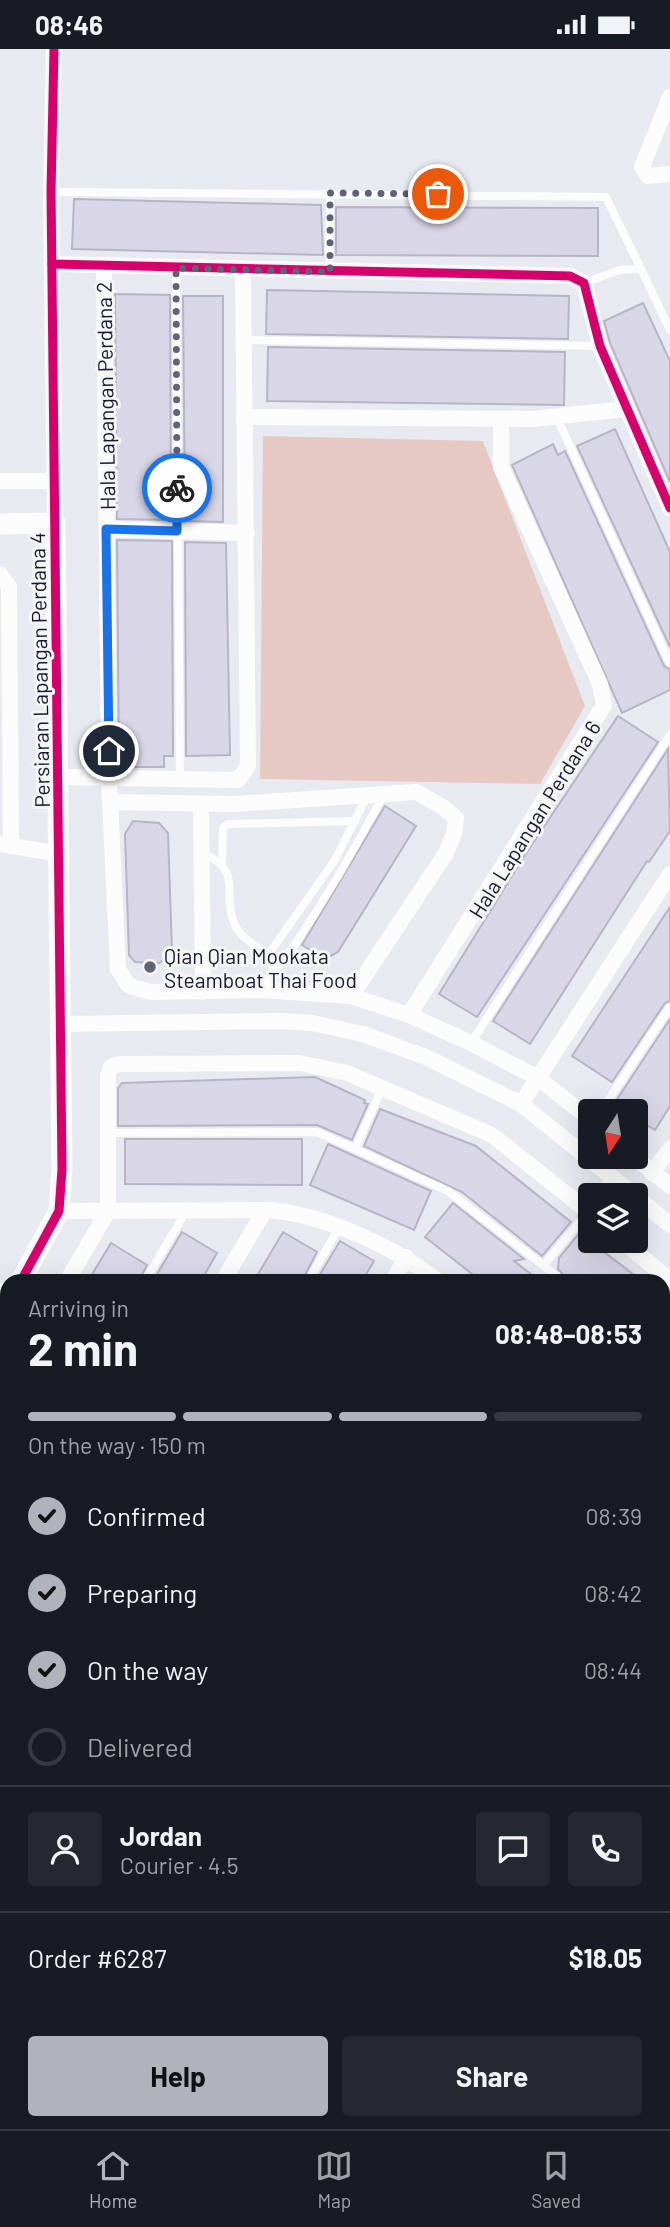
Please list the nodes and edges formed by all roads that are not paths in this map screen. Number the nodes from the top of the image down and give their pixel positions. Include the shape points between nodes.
1 (54, 49) edge
2 (670, 97) edge
3 (670, 174) edge
4 (51, 191) junction
5 (330, 193) junction
6 (52, 264) junction
7 (104, 266) junction
8 (176, 268) junction
9 (641, 269) junction
10 (243, 270) junction
11 (330, 272) junction
12 (584, 283) junction
13 (670, 330) edge
14 (244, 340) junction
15 (600, 346) junction
16 (625, 409) junction
17 (244, 417) junction
18 (557, 418) junction
19 (501, 419) junction
20 (0, 481) edge
21 (54, 481) junction
22 (670, 508) edge
23 (55, 523) junction
24 (0, 524) edge
25 (106, 529) junction
26 (177, 531) junction
27 (247, 533) junction
28 (2, 575) edge
29 (670, 663) edge
30 (670, 735) edge
31 (58, 776) junction
32 (109, 779) junction
33 (180, 779) junction
34 (375, 796) junction
35 (110, 802) junction
36 (201, 805) junction
37 (355, 821) junction
38 (6, 845) edge
39 (201, 852) junction
40 (59, 854) junction
41 (222, 864) junction
42 (669, 879) edge
43 (268, 955) junction
44 (272, 969) junction
45 (260, 990) junction
46 (203, 992) junction
47 (351, 996) junction
48 (670, 1007) edge
49 (409, 1015) junction
50 (61, 1024) junction
51 (471, 1043) junction
52 (538, 1079) junction
53 (382, 1088) junction
54 (609, 1099) edge
55 (521, 1104) junction
56 (578, 1110) edge
57 (107, 1133) junction
58 (355, 1149) junction
59 (670, 1149) edge
60 (648, 1169) edge
61 (652, 1173) junction
62 (614, 1179) junction
63 (611, 1183) edge
64 (619, 1183) edge
65 (670, 1186) edge
66 (578, 1203) edge
67 (648, 1207) edge
68 (265, 1210) junction
69 (59, 1211) junction
70 (108, 1211) junction
71 (187, 1211) junction
72 (578, 1225) edge
73 (670, 1225) edge
74 (339, 1229) junction
75 (637, 1253) edge
76 (406, 1257) junction
77 (544, 1265) junction
78 (25, 1274) edge
79 (71, 1274) edge
80 (149, 1274) edge
81 (227, 1274) edge
82 (312, 1274) edge
83 (397, 1274) edge
84 (429, 1274) edge
85 (555, 1274) edge
86 (663, 1274) edge

1 - 4 street, Persiaran Lapangan Perdana 4
2 - 3 street via 642,167 648,176
4 - 5 lane
4 - 6 street, Persiaran Lapangan Perdana 4
5 - 9 lane via 606,197
5 - 11 lane
6 - 7 street
6 - 21 street, Persiaran Lapangan Perdana 4
7 - 8 street
7 - 25 street, Hala Lapangan Perdana 2
8 - 10 street
8 - 26 lane
9 - 12 lane via 620,270
9 - 13 lane
10 - 11 street
10 - 14 street
11 - 12 street via 570,277
12 - 15 street
14 - 15 lane
14 - 17 street
15 - 16 street
16 - 18 street
16 - 22 street
17 - 19 street
17 - 27 street
18 - 19 street
18 - 29 lane
19 - 49 street, Hala Lapangan Perdana 6 via 501,467 600,684 604,705
20 - 21 street
21 - 23 street, Persiaran Lapangan Perdana 4
23 - 24 street
23 - 31 street, Persiaran Lapangan Perdana 4
25 - 26 street
25 - 32 street, Hala Lapangan Perdana 2
26 - 27 street
26 - 33 lane
27 - 33 street via 248,766 238,780
28 - 38 street via 9,587
30 - 51 lane
31 - 32 street
31 - 40 street, Persiaran Lapangan Perdana 4
32 - 33 street
32 - 35 street, Hala Lapangan Perdana 2
34 - 36 street
34 - 37 lane
34 - 44 lane via 339,878 286,957
34 - 47 street via 416,792 456,818 446,853
35 - 36 street
35 - 46 street, Hala Lapangan Perdana 2 via 118,969 128,985 149,992
36 - 39 street
37 - 41 lane via 228,824 223,828
37 - 43 lane via 335,860
38 - 40 street
39 - 41 lane
39 - 46 street
40 - 50 street, Persiaran Lapangan Perdana 4
41 - 43 lane via 228,873 233,921 240,936
42 - 52 street
43 - 44 lane
44 - 45 lane
45 - 46 street, Hala Lapangan Perdana 2
45 - 47 street, Hala Lapangan Perdana 2
47 - 49 street, Hala Lapangan Perdana 2
48 - 54 lane
49 - 51 street, Hala Lapangan Perdana 2
50 - 55 street via 312,1023 363,1034 426,1057
50 - 69 street, Persiaran Lapangan Perdana 4
51 - 52 street, Hala Lapangan Perdana 2
52 - 55 street
52 - 56 street, Hala Lapangan Perdana 2
53 - 57 street via 347,1073 299,1063 119,1064 111,1067 108,1075
53 - 58 lane
53 - 66 street via 492,1135
55 - 62 street
57 - 58 lane via 317,1132
57 - 70 street
58 - 77 lane via 449,1191
59 - 61 street
60 - 61 street
61 - 65 street
62 - 63 street
62 - 64 street
67 - 73 street
68 - 71 street
68 - 74 street via 299,1213
68 - 81 street
69 - 70 street
69 - 78 street, Persiaran Lapangan Perdana 4
70 - 71 street
70 - 79 street
71 - 80 lane
72 - 77 lane
74 - 76 street
74 - 82 lane
75 - 86 street
76 - 83 street
76 - 84 street
77 - 85 lane

